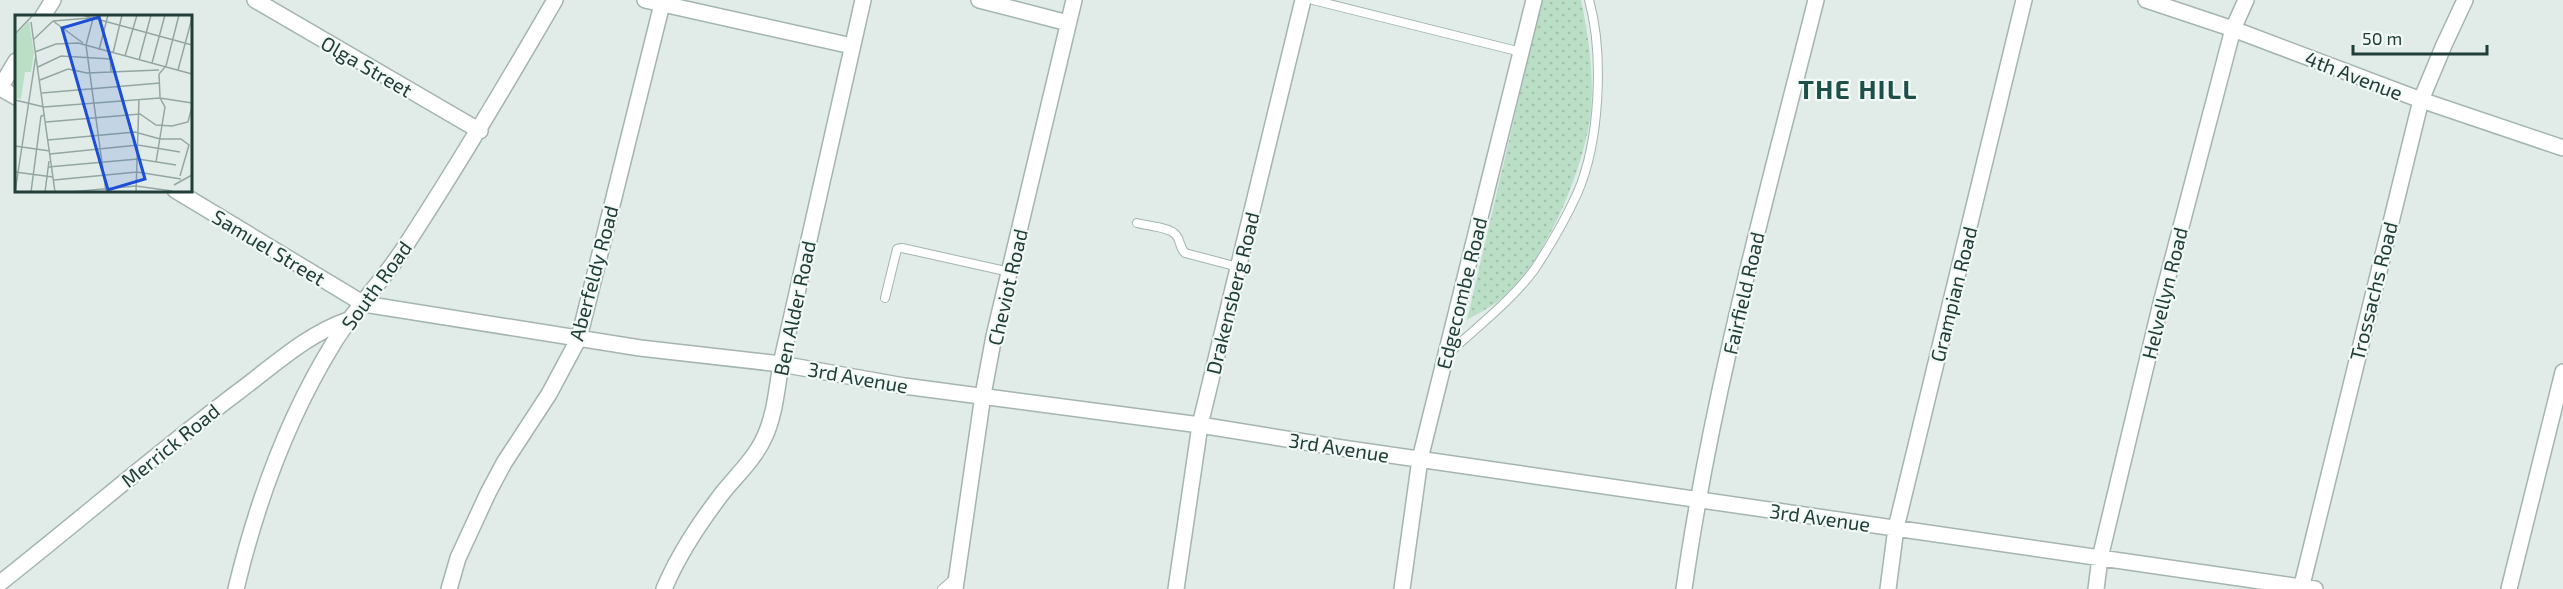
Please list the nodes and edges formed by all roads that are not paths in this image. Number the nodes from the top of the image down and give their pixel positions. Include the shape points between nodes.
1 (53, 0) edge
2 (255, 0) edge
3 (555, 0) edge
4 (645, 0) edge
5 (863, 0) edge
6 (979, 0) edge
7 (1074, 0) edge
8 (1303, 0) edge
9 (1313, 0) edge
10 (1534, 0) edge
11 (1589, 0) edge
12 (1816, 0) edge
13 (2024, 0) edge
14 (2146, 0) edge
15 (2246, 0) edge
16 (2465, 0) edge
17 (662, 4) junction
18 (44, 15) edge
19 (1068, 23) junction
20 (2233, 29) junction
21 (852, 46) junction
22 (1521, 52) junction
23 (15, 63) edge
24 (0, 88) edge
25 (15, 97) edge
26 (2421, 100) junction
27 (480, 131) junction
28 (2563, 148) edge
29 (178, 192) edge
30 (1137, 223) dead end
31 (1238, 267) junction
32 (1010, 272) junction
33 (885, 298) dead end
34 (364, 304) junction
35 (348, 320) junction
36 (579, 339) junction
37 (1446, 357) junction
38 (781, 364) junction
39 (2563, 372) edge
40 (983, 395) junction
41 (1200, 425) junction
42 (1420, 459) junction
43 (1697, 500) junction
44 (1896, 528) junction
45 (2100, 558) junction
46 (0, 583) edge
47 (956, 583) edge
48 (2306, 588) edge
49 (236, 589) edge
50 (449, 589) edge
51 (664, 589) edge
52 (942, 589) edge
53 (1176, 589) edge
54 (1402, 589) edge
55 (1684, 589) edge
56 (1888, 589) edge
57 (2096, 589) edge
58 (2509, 589) edge

1 - 18 street
2 - 27 street, Olga Street
3 - 27 street, South Road
4 - 17 street
5 - 21 street, Ben Alder Road
6 - 19 street
7 - 19 street, Cheviot Road
8 - 31 street, Drakensberg Road
9 - 22 lane
10 - 22 street, Edgecombe Road
11 - 37 lane via 1595,21 1598,93 1592,140 1578,192 1533,271
12 - 43 street, Fairfield Road via 1737,314
13 - 44 street, Grampian Road
14 - 20 street, 4th Avenue
15 - 20 street, Helvellyn Road
16 - 26 street, Trossachs Road
17 - 21 street
17 - 36 street, Aberfeldy Road
19 - 32 street, Cheviot Road
20 - 26 street, 4th Avenue
20 - 45 street, Helvellyn Road via 2161,303
21 - 38 street, Ben Alder Road
22 - 37 street, Edgecombe Road
23 - 24 street
24 - 25 street
26 - 28 street, 4th Avenue
26 - 48 street, Trossachs Road
27 - 34 street, South Road
29 - 34 street, Samuel Street
30 - 31 lane via 1171,231 1185,253
31 - 41 street, Drakensberg Road
32 - 33 lane via 897,249
32 - 40 street, Cheviot Road
34 - 35 street, South Road
34 - 36 street, 3rd Avenue
35 - 46 street, Merrick Road via 313,336 279,360
35 - 49 street, South Road via 273,469 246,546
36 - 38 street, 3rd Avenue
36 - 50 street, Aberfeldy Road via 488,493 458,558
37 - 42 street, Edgecombe Road
38 - 40 street, 3rd Avenue via 904,386
38 - 51 street, Ben Alder Road via 765,436 699,523
39 - 58 street
40 - 41 street, 3rd Avenue
40 - 47 street, Cheviot Road
41 - 42 street, 3rd Avenue
41 - 53 street, Drakensberg Road
42 - 43 street, 3rd Avenue
42 - 54 street, Edgecombe Road
43 - 44 street, 3rd Avenue
43 - 55 street, Fairfield Road
44 - 45 street, 3rd Avenue
44 - 56 street, Grampian Road
45 - 48 street, 3rd Avenue
45 - 57 street, Helvellyn Road
47 - 52 lane, Cheviot Road

